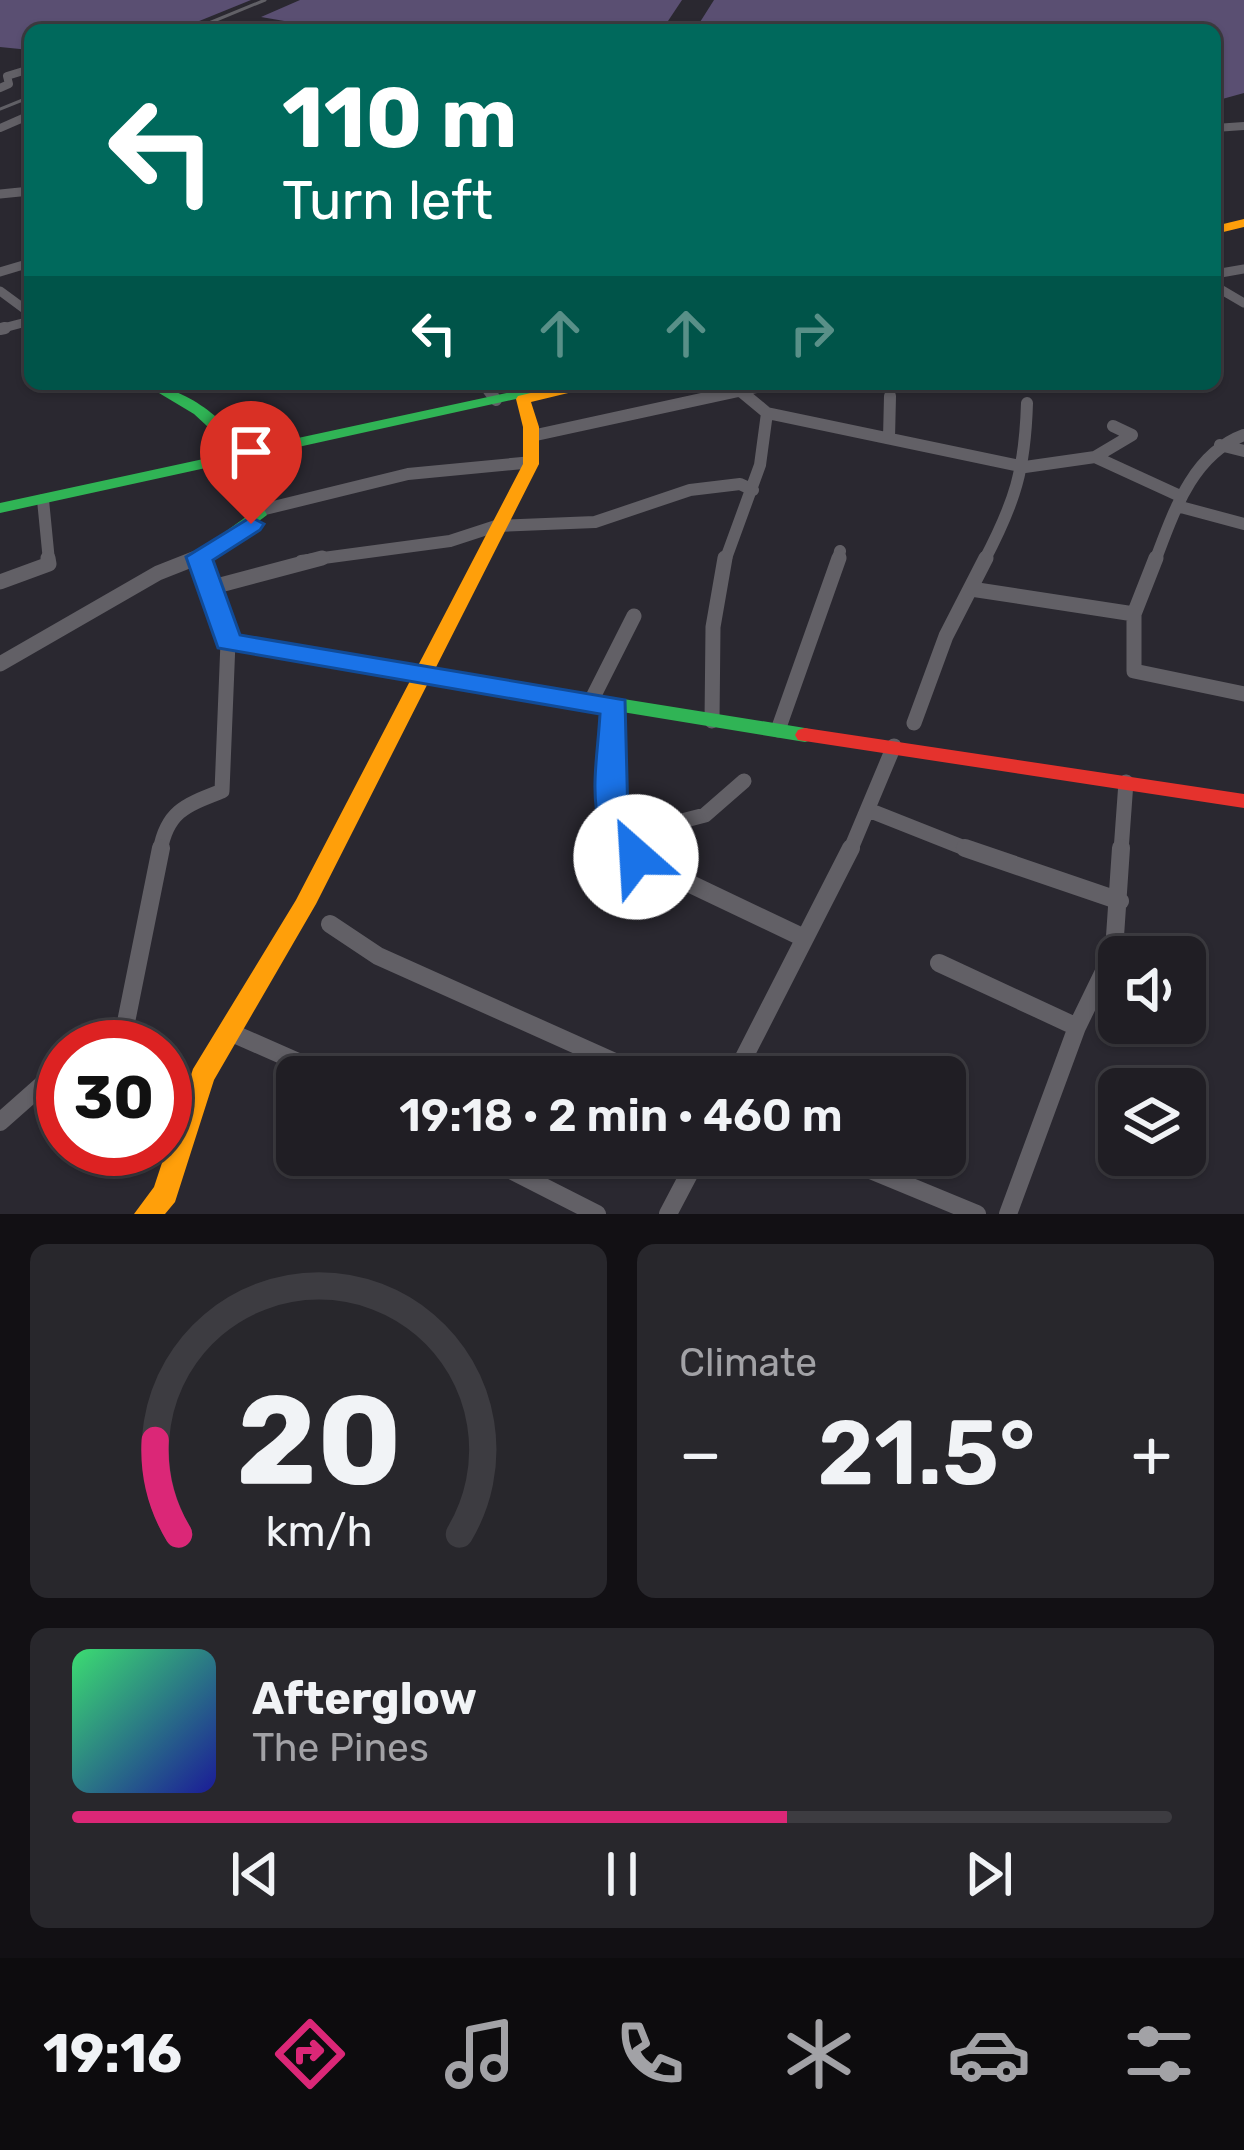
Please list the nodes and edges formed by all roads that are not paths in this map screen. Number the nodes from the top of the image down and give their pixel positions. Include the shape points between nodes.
1 (24, 71) edge
2 (0, 88) edge
3 (0, 291) edge
4 (24, 312) edge
5 (164, 390) edge
6 (562, 390) edge
7 (724, 390) edge
8 (740, 390) edge
9 (490, 392) edge
10 (890, 396) dead end
11 (1027, 403) dead end
12 (767, 412) junction
13 (1114, 426) dead end
14 (1244, 434) edge
15 (536, 435) junction
16 (889, 438) junction
17 (1220, 445) junction
18 (1244, 451) edge
19 (1095, 457) junction
20 (231, 461) junction
21 (533, 462) junction
22 (1025, 467) junction
23 (753, 490) junction
24 (43, 500) junction
25 (1178, 501) junction
26 (0, 508) edge
27 (257, 511) junction
28 (1244, 524) edge
29 (496, 526) junction
30 (840, 551) dead end
31 (199, 557) junction
32 (0, 582) edge
33 (208, 588) junction
34 (971, 589) junction
35 (1134, 614) junction
36 (634, 616) dead end
37 (228, 642) junction
38 (0, 664) edge
39 (424, 676) junction
40 (1244, 694) edge
41 (590, 704) junction
42 (615, 707) junction
43 (712, 721) junction
44 (914, 723) dead end
45 (778, 730) junction
46 (894, 746) junction
47 (744, 781) dead end
48 (1126, 782) junction
49 (1244, 801) edge
50 (871, 811) junction
51 (616, 838) junction
52 (1120, 901) junction
53 (330, 924) dead end
54 (804, 938) junction
55 (938, 963) dead end
56 (127, 1020) edge
57 (1077, 1027) junction
58 (232, 1034) junction
59 (283, 1056) edge
60 (601, 1056) edge
61 (745, 1056) edge
62 (36, 1090) edge
63 (0, 1122) edge
64 (522, 1176) edge
65 (688, 1176) edge
66 (885, 1176) edge
67 (148, 1214) edge
68 (597, 1214) edge
69 (668, 1214) edge
70 (977, 1214) edge
71 (1008, 1214) edge

1 - 2 street
3 - 4 street
5 - 20 street via 220,428
6 - 15 street via 523,399
7 - 15 street
8 - 12 street
9 - 20 street
10 - 16 street
11 - 22 street
12 - 16 street
12 - 23 street
13 - 19 street via 1132,435
14 - 17 street
15 - 21 street
16 - 22 street
17 - 18 street
17 - 25 street
19 - 22 street
19 - 25 street
20 - 24 street
20 - 27 street
21 - 27 street via 408,474
21 - 29 street
22 - 34 street
23 - 29 street via 740,484 666,495 637,512 576,525
23 - 43 street via 721,574
24 - 26 street
24 - 32 street via 50,564
25 - 28 street
25 - 35 street
27 - 31 street via 251,524
29 - 33 street via 450,541 302,561
29 - 39 street
30 - 45 street via 831,604 804,649
31 - 33 street
31 - 38 street
33 - 37 street
34 - 35 street
34 - 44 street
35 - 40 street via 1134,671
36 - 41 street
37 - 39 street
37 - 56 street via 222,791 181,807 165,823
39 - 41 street
39 - 58 street
41 - 42 street
42 - 43 street
42 - 51 street
43 - 45 street
45 - 46 street
46 - 48 street
46 - 50 street
47 - 51 street via 705,815
48 - 49 street
48 - 52 street
50 - 52 street
50 - 54 street
51 - 54 street via 636,857
52 - 57 street via 1114,951
53 - 60 street via 378,956
54 - 61 street
55 - 57 street
57 - 71 street
58 - 59 street
58 - 67 street via 202,1077 165,1193
62 - 63 street
64 - 68 street
65 - 69 street
66 - 70 street

